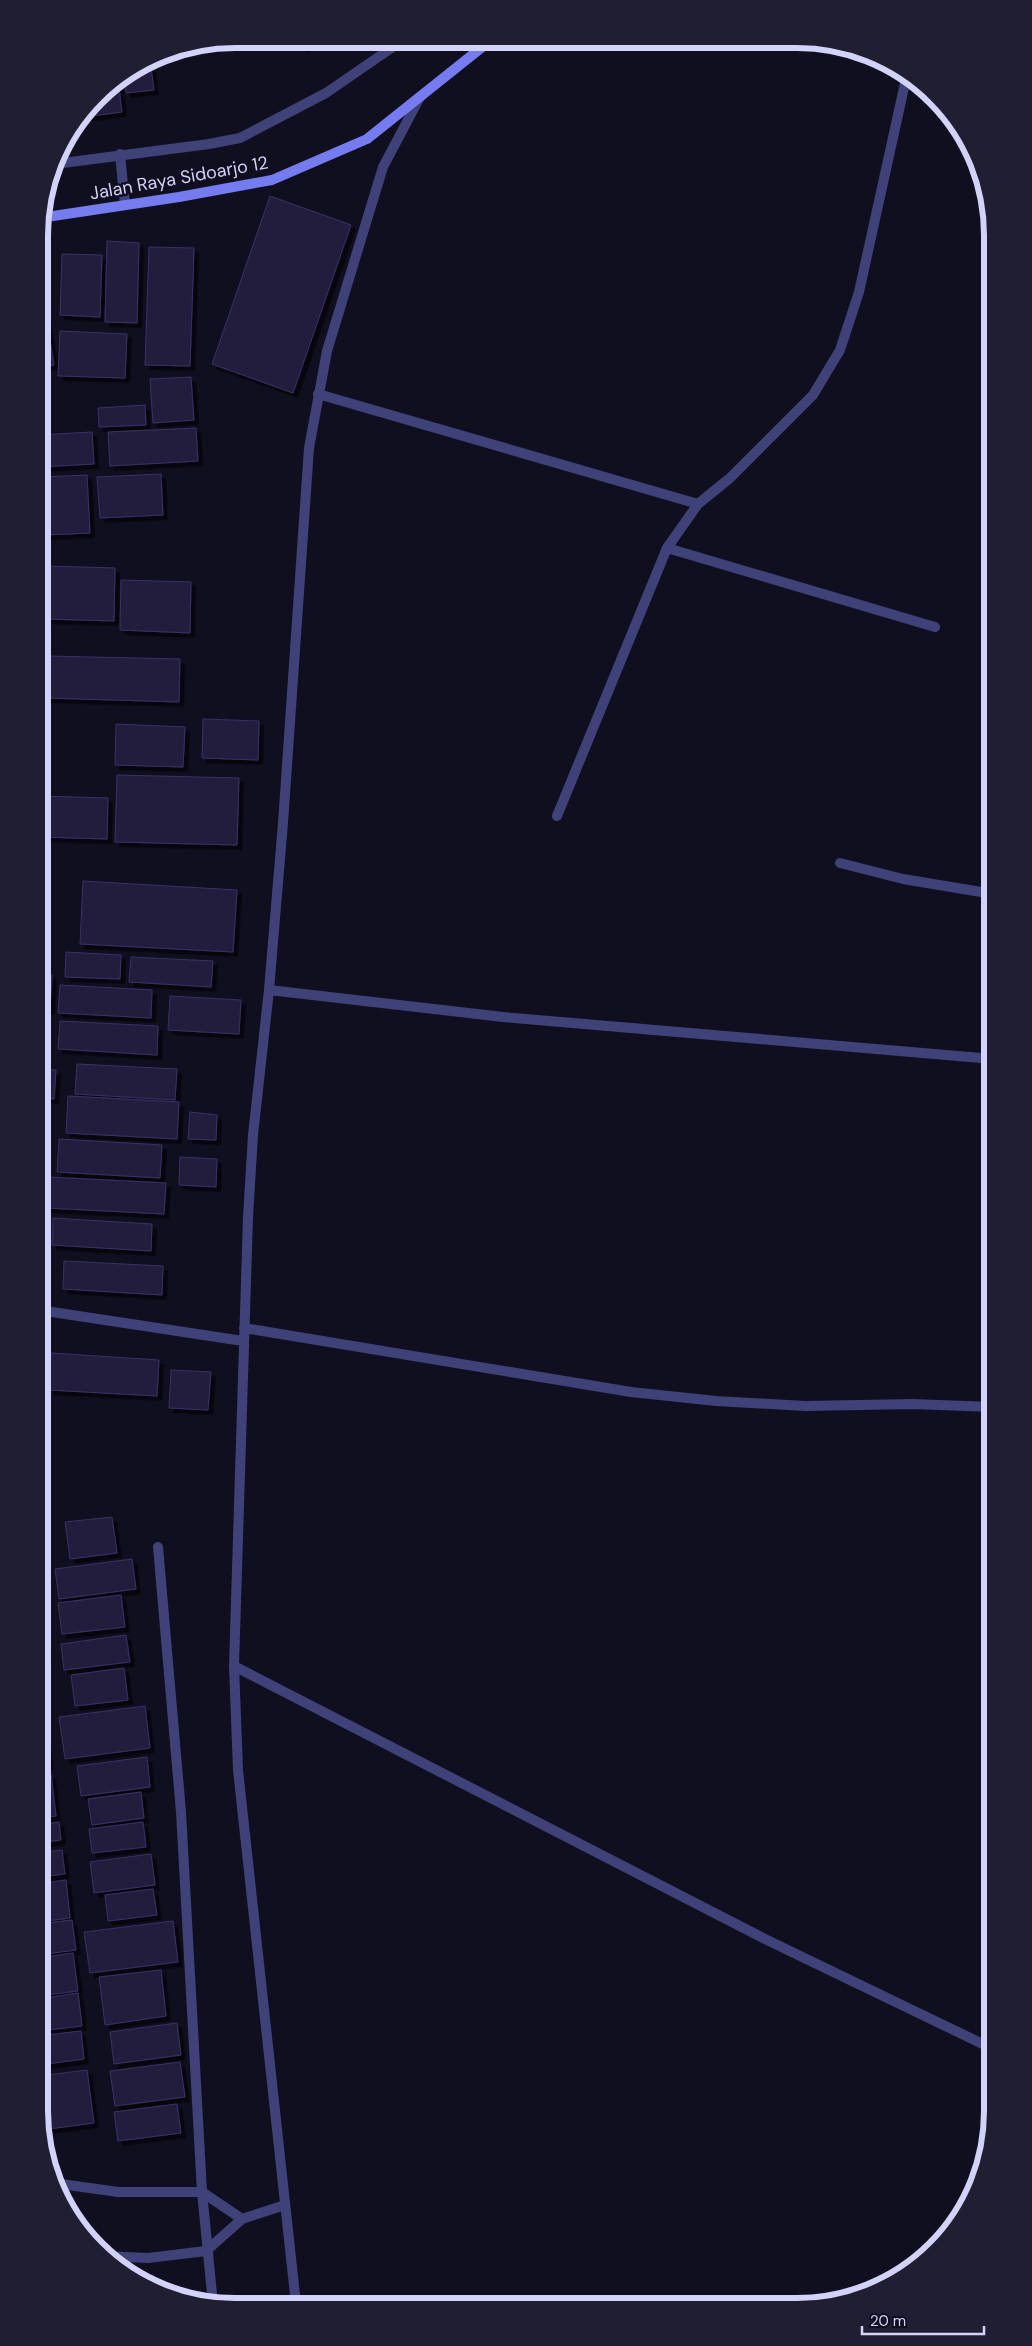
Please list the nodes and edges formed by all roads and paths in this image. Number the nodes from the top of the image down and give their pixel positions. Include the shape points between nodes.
1 (391, 48) edge
2 (481, 48) edge
3 (905, 82) edge
4 (420, 97) junction
5 (121, 160) junction
6 (62, 164) edge
7 (125, 205) junction
8 (48, 217) edge
9 (318, 394) junction
10 (698, 504) junction
11 (666, 548) junction
12 (935, 627) dead end
13 (557, 816) dead end
14 (840, 863) dead end
15 (985, 893) edge
16 (270, 990) junction
17 (985, 1058) edge
18 (48, 1311) edge
19 (244, 1328) junction
20 (243, 1341) junction
21 (985, 1407) edge
22 (158, 1547) dead end
23 (234, 1666) junction
24 (985, 2045) edge
25 (63, 2184) edge
26 (202, 2192) junction
27 (285, 2205) junction
28 (242, 2219) junction
29 (206, 2251) junction
30 (117, 2257) edge
31 (212, 2297) edge
32 (295, 2298) edge

1 - 5 street via 326,92 240,138
2 - 4 main road, Jalan Raya Sidoarjo 12
3 - 10 street via 859,292 840,350 814,395 730,478
4 - 7 main road, Jalan Raya Sidoarjo 12 via 367,138 272,180
4 - 9 street via 382,167 330,342
5 - 6 street
5 - 7 street
7 - 8 main road, Jalan Raya Sidoarjo 12
9 - 10 street
9 - 16 street via 308,448 302,519
10 - 11 street
11 - 12 street
11 - 13 street
14 - 15 street via 903,879
16 - 17 street via 503,1018
16 - 19 street via 253,1135
18 - 20 street
19 - 20 street
19 - 21 street via 631,1392 805,1406
20 - 23 street
22 - 26 street via 181,1812
23 - 24 street via 765,1939
23 - 27 street via 244,1840
25 - 26 street via 118,2192
26 - 28 street
26 - 29 street
27 - 28 street
27 - 32 street
28 - 29 street
29 - 30 street via 148,2258
29 - 31 street

